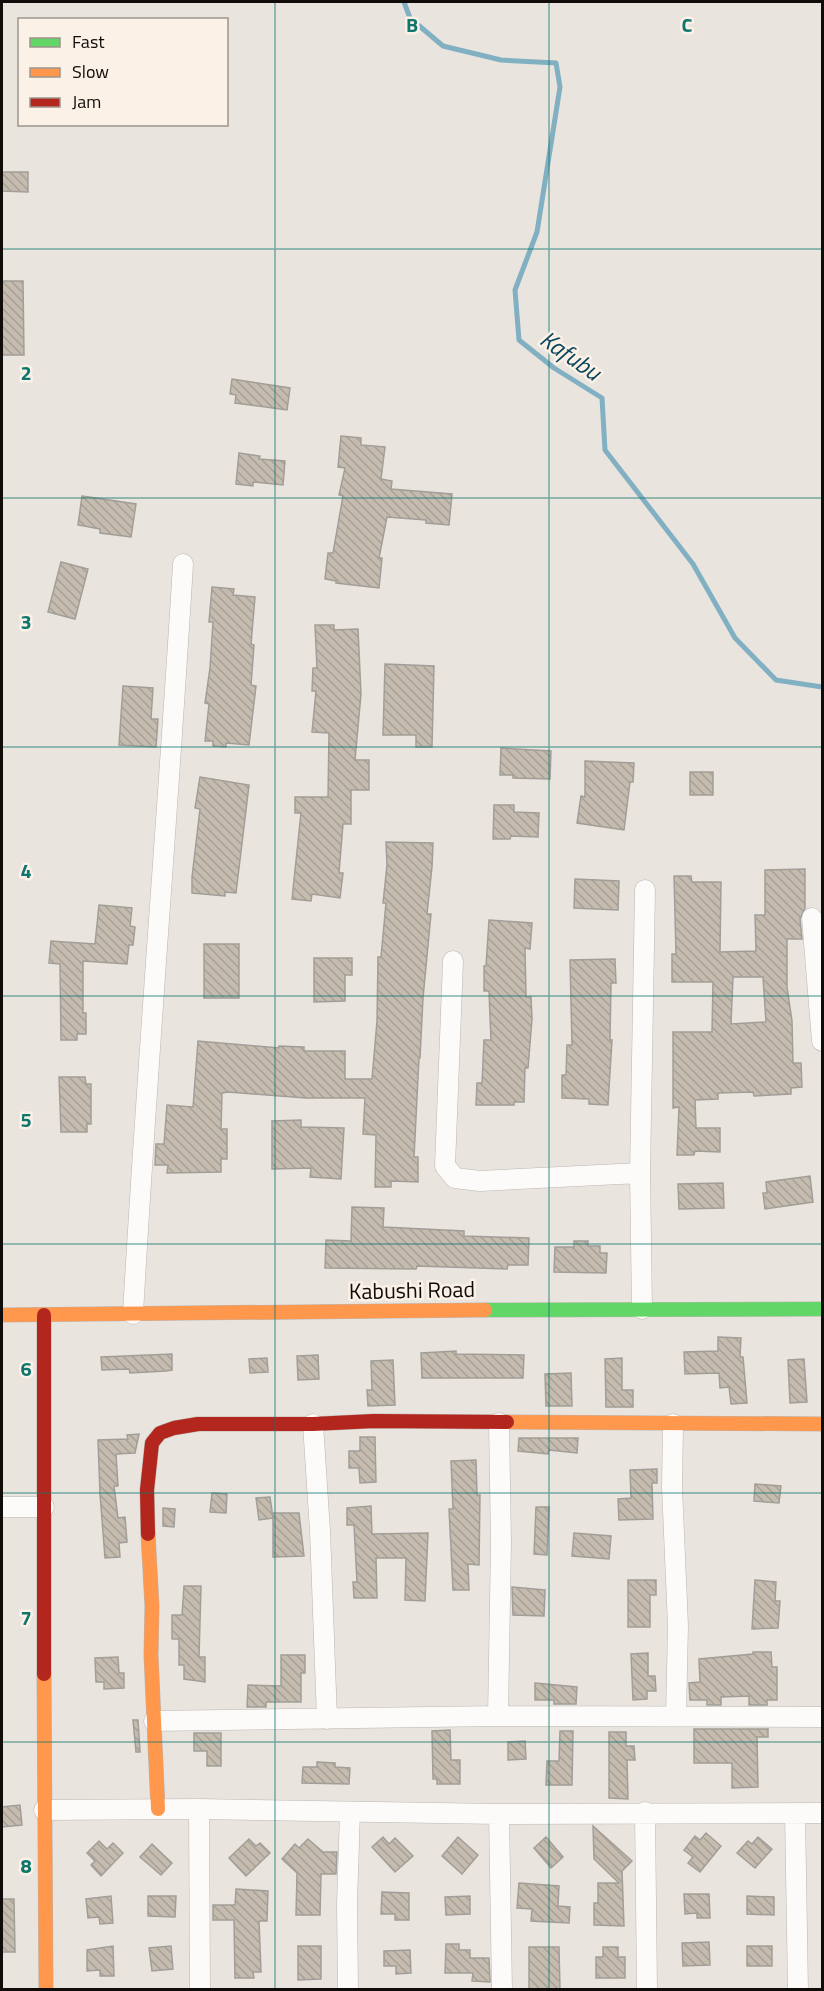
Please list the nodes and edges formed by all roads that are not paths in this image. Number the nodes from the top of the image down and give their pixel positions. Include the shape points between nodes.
1 (183, 564) dead end
2 (645, 890) dead end
3 (812, 918) dead end
4 (453, 961) dead end
5 (822, 1041) edge
6 (640, 1173) junction
7 (642, 1309) junction
8 (822, 1310) edge
9 (133, 1314) junction
10 (2, 1315) edge
11 (44, 1315) junction
12 (500, 1423) junction
13 (673, 1424) junction
14 (822, 1424) edge
15 (313, 1425) junction
16 (2, 1507) edge
17 (44, 1507) junction
18 (498, 1716) junction
19 (676, 1716) junction
20 (822, 1716) edge
21 (327, 1719) junction
22 (154, 1721) junction
23 (158, 1809) junction
24 (199, 1809) junction
25 (44, 1810) junction
26 (350, 1812) junction
27 (645, 1812) junction
28 (822, 1812) edge
29 (795, 1813) junction
30 (499, 1814) junction
31 (46, 1989) edge
32 (200, 1989) edge
33 (348, 1989) edge
34 (502, 1989) edge
35 (647, 1989) edge
36 (798, 1989) edge

1 - 9 street
2 - 6 street
3 - 5 street
4 - 6 street via 445,1166 455,1178 480,1181
6 - 7 street
7 - 8 street, Kabushi Road
7 - 9 street, Kabushi Road
9 - 11 street, Kabushi Road
10 - 11 street, Kabushi Road
11 - 17 street
12 - 13 street
12 - 15 street via 374,1421
12 - 18 street
13 - 14 street
13 - 19 street
15 - 21 street
15 - 22 street via 198,1424 160,1433 152,1443 147,1491
16 - 17 street
17 - 25 street
18 - 19 street
18 - 21 street
19 - 20 street
21 - 22 street
22 - 23 street
23 - 24 street
23 - 25 street
24 - 26 street
24 - 32 street
25 - 31 street
26 - 30 street
26 - 33 street
27 - 29 street
27 - 30 street
27 - 35 street
28 - 29 street
29 - 36 street
30 - 34 street

